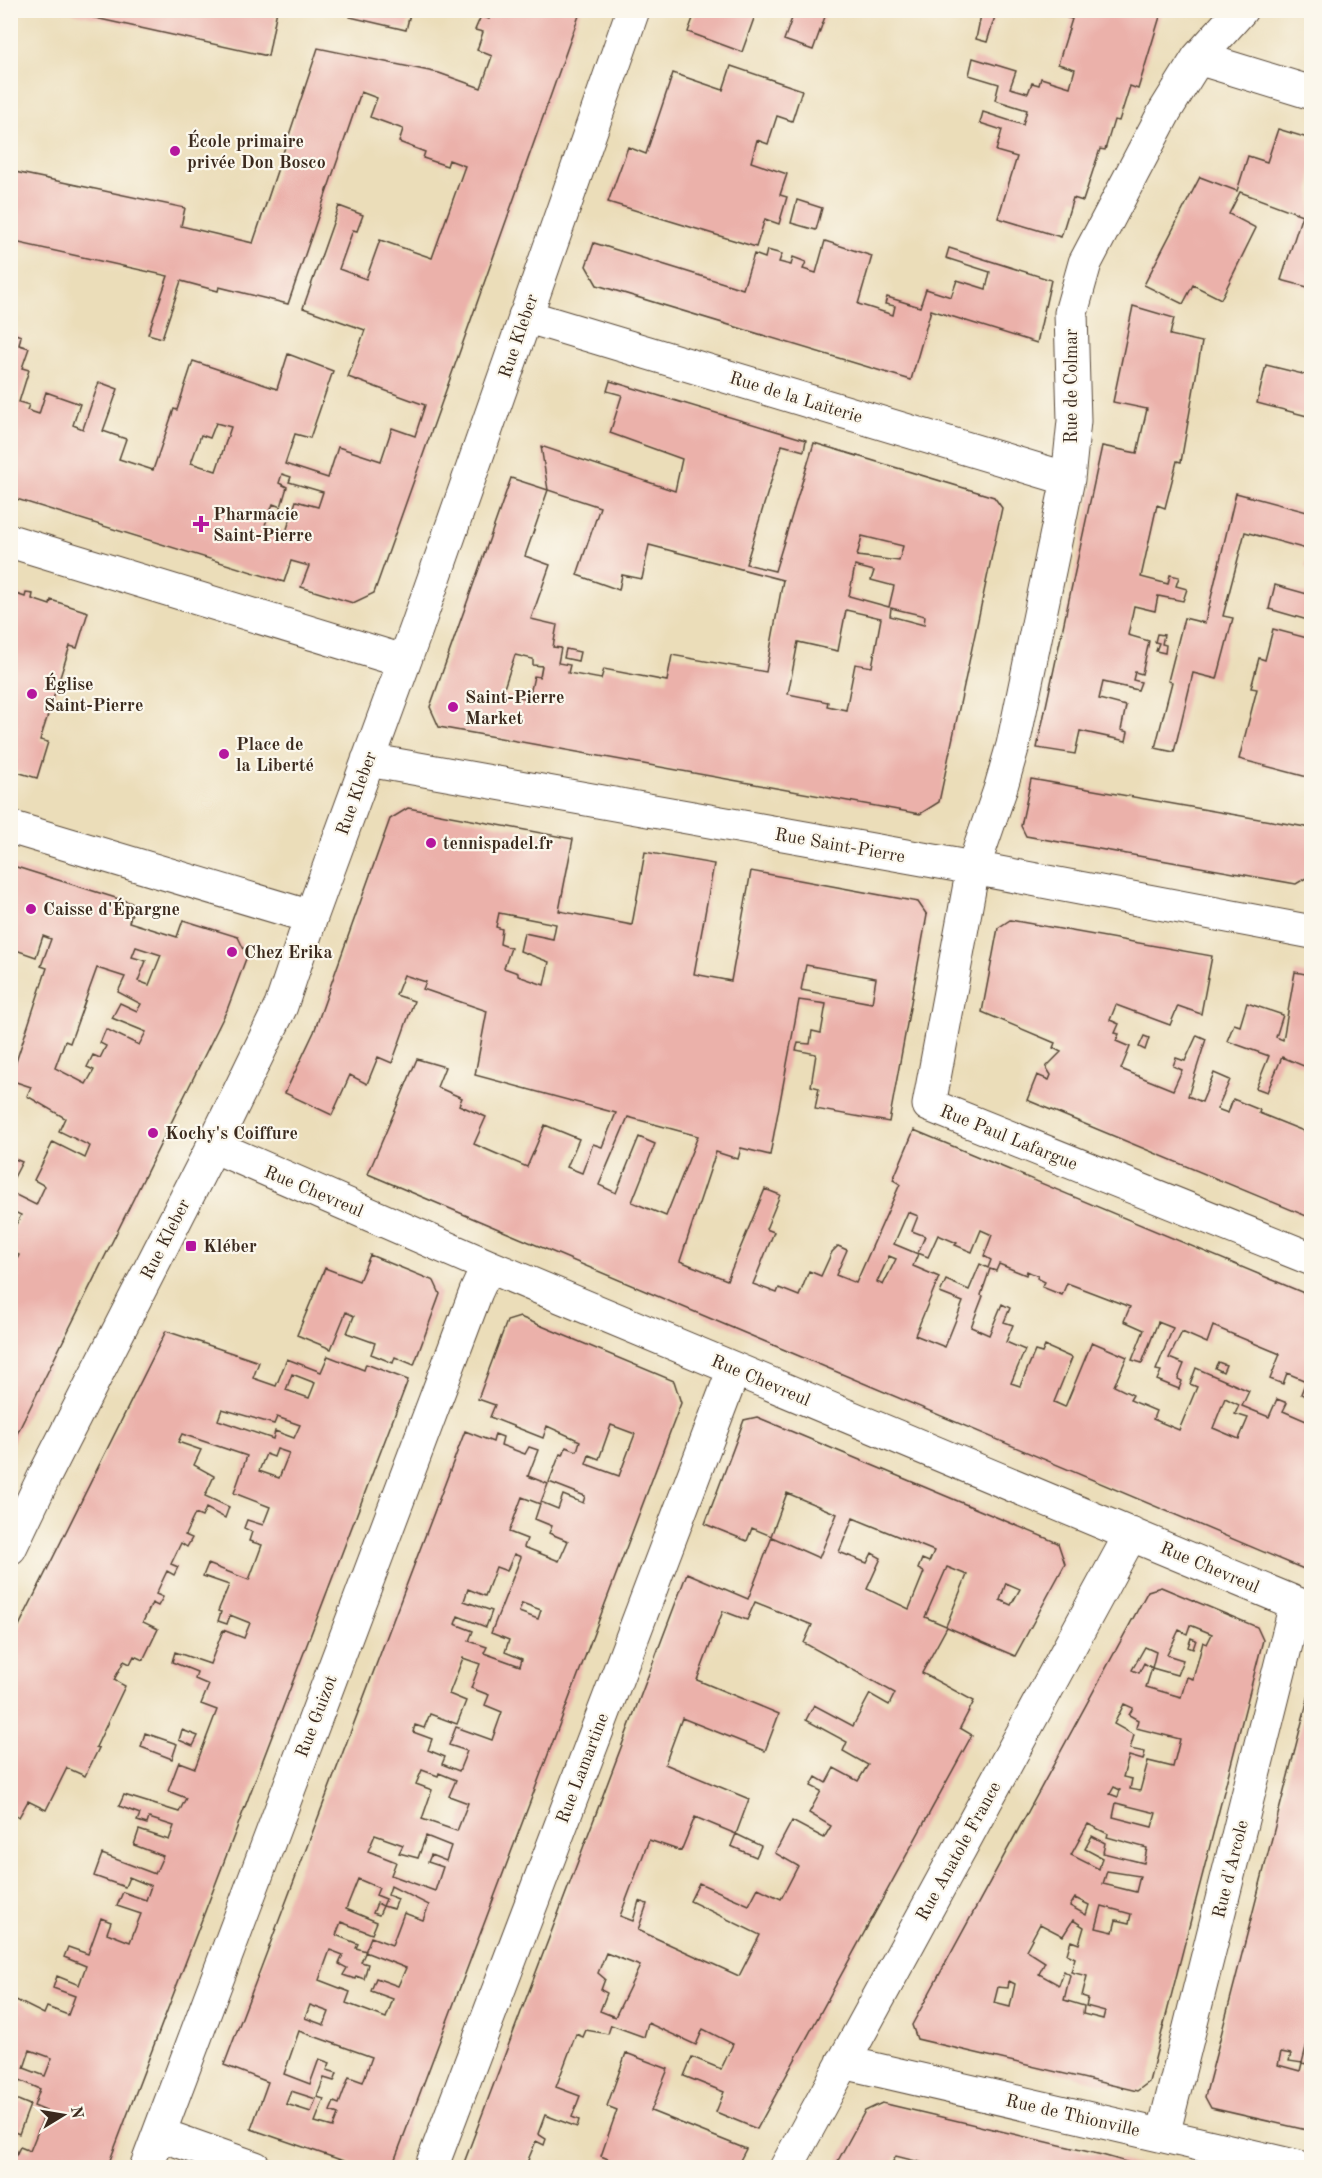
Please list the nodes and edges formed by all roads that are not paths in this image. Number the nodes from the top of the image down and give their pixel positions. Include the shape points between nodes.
1 (633, 10) edge
2 (1241, 10) edge
3 (1198, 58) junction
4 (1311, 93) edge
5 (525, 316) junction
6 (1068, 479) junction
7 (10, 541) edge
8 (403, 661) junction
9 (368, 760) junction
10 (10, 827) edge
11 (973, 868) junction
12 (311, 916) junction
13 (1311, 932) edge
14 (213, 1146) junction
15 (1311, 1259) edge
16 (488, 1266) junction
17 (734, 1369) junction
18 (1131, 1534) junction
19 (13, 1535) edge
20 (1304, 1607) edge
21 (843, 2062) junction
22 (159, 2133) junction
23 (1163, 2135) junction
24 (146, 2168) edge
25 (255, 2168) edge
26 (431, 2168) edge
27 (786, 2168) edge
28 (1303, 2168) edge

1 - 5 street, Rue Kleber
2 - 3 street, Rue de Colmar
3 - 4 street
3 - 6 street, Rue de Colmar via 1128,180 1085,263 1076,290 1071,313 1074,421
5 - 6 street, Rue de la Laiterie
5 - 8 street, Rue Kleber
6 - 11 street, Rue de Colmar via 1012,745
7 - 8 street
8 - 9 street, Rue Kleber
9 - 11 street, Rue Saint-Pierre
9 - 12 street, Rue Kleber
10 - 12 street
11 - 13 street, Rue Saint-Pierre
11 - 15 street, Rue Paul Lafargue via 929,1105
12 - 14 street, Rue Kleber via 281,1006
14 - 16 street, Rue Chevreul
14 - 19 street, Rue Kleber
16 - 17 street, Rue Chevreul
16 - 22 street, Rue Guizot
17 - 18 street, Rue Chevreul
17 - 26 street, Rue Lamartine
18 - 20 street, Rue Chevreul
18 - 21 street, Rue Anatole France
20 - 23 street, Rue d'Arcole
21 - 23 street, Rue de Thionville
21 - 27 street, Rue Anatole France
22 - 24 street, Rue Guizot
22 - 25 street
23 - 28 street, Rue de Thionville

